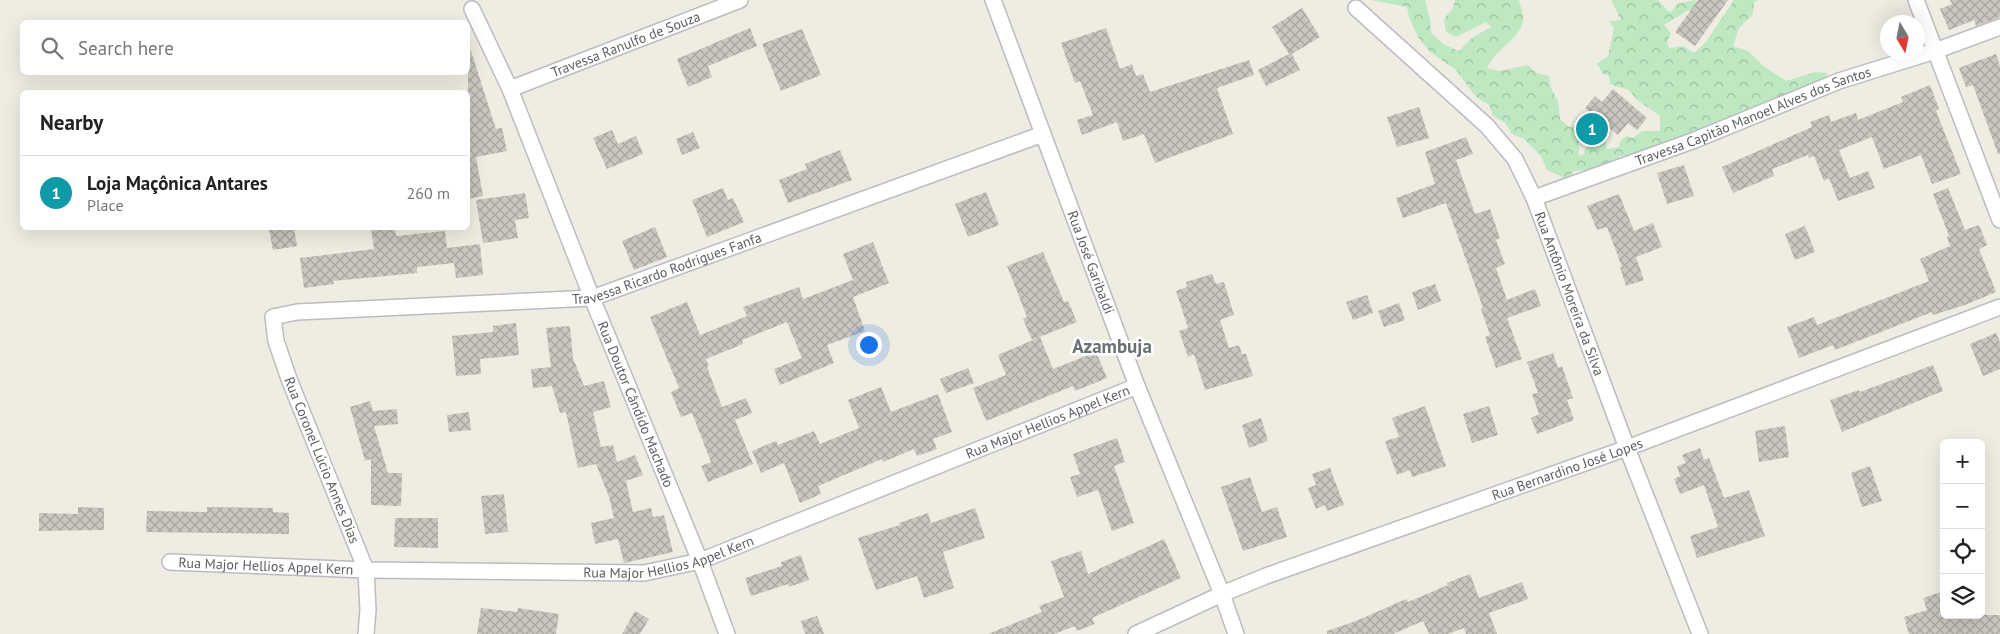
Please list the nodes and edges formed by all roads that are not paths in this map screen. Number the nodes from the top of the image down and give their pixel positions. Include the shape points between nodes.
1 (740, 0) edge
2 (993, 0) edge
3 (1916, 0) edge
4 (1356, 8) dead end
5 (472, 9) dead end
6 (2000, 27) edge
7 (1935, 51) junction
8 (510, 89) junction
9 (1043, 134) junction
10 (1534, 198) junction
11 (2000, 220) edge
12 (592, 298) junction
13 (2000, 307) edge
14 (273, 317) joint
15 (1136, 386) junction
16 (1627, 448) junction
17 (700, 561) junction
18 (170, 562) dead end
19 (366, 570) junction
20 (1222, 594) junction
21 (366, 634) edge
22 (727, 634) edge
23 (1136, 634) edge
24 (1236, 634) edge
25 (1700, 634) edge

1 - 8 street, Travessa Ranulfo de Souza
2 - 9 street, Rua José Garibaldi
3 - 7 street
4 - 10 street, Rua Antônio Moreira da Silva via 1488,126 1515,159
5 - 8 street, Rua Doutor Cândido Machado
6 - 7 street, Travessa Capitão Manoel Alves dos Santos
7 - 10 street, Travessa Capitão Manoel Alves dos Santos via 1839,81 1694,140
7 - 11 street
8 - 12 street, Rua Doutor Cândido Machado
9 - 12 street, Travessa Ricardo Rodrigues Fanfa
9 - 15 street, Rua José Garibaldi
10 - 16 street, Rua Antônio Moreira da Silva
12 - 14 street, Travessa Ricardo Rodrigues Fanfa via 296,312
12 - 17 street, Rua Doutor Cândido Machado
13 - 16 street, Rua Bernardino José Lopes
14 - 19 street, Rua Coronel Lúcio Annes Dias via 276,341 289,379
15 - 17 street, Rua Major Hellios Appel Kern
15 - 20 street, Rua José Garibaldi
16 - 20 street, Rua Bernardino José Lopes
16 - 25 street, Rua Antônio Moreira da Silva
17 - 19 street, Rua Major Hellios Appel Kern via 644,573
17 - 22 street, Rua Doutor Cândido Machado
18 - 19 street, Rua Major Hellios Appel Kern
19 - 21 street, Rua Coronel Lúcio Annes Dias
20 - 23 street, Rua Bernardino José Lopes
20 - 24 street, Rua José Garibaldi

